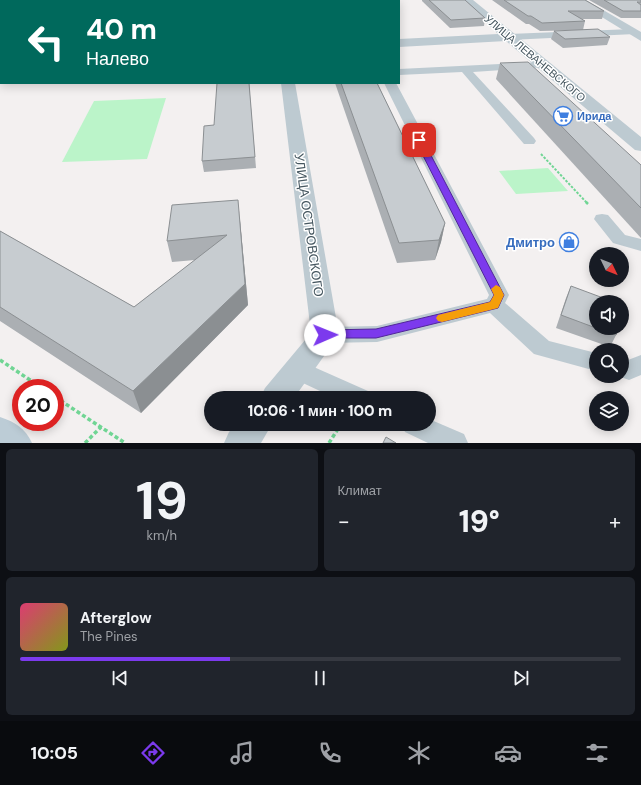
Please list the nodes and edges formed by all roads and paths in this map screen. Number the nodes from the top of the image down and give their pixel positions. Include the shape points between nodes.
1 (467, 0) edge
2 (579, 0) edge
3 (636, 35) edge
4 (509, 37) junction
5 (400, 43) edge
6 (542, 65) junction
7 (466, 69) junction
8 (400, 72) edge
9 (288, 84) edge
10 (391, 84) edge
11 (530, 141) joint
12 (641, 146) edge
13 (602, 219) joint
14 (641, 245) edge
15 (494, 305) junction
16 (325, 335) junction
17 (0, 360) edge
18 (589, 360) edge
19 (641, 364) edge
20 (298, 370) junction
21 (629, 370) edge
22 (28, 379) edge
23 (282, 391) edge
24 (344, 391) edge
25 (64, 403) edge
26 (101, 427) junction
27 (250, 431) edge
28 (336, 431) edge
29 (429, 431) edge
30 (0, 432) edge
31 (15, 443) edge
32 (85, 443) edge
33 (125, 443) edge
34 (241, 443) edge
35 (329, 443) edge
36 (455, 443) edge

1 - 4 street, УЛИЦА ЛЕВАНЕВСКОГО
2 - 3 street
3 - 4 lane
4 - 5 street
4 - 6 street, УЛИЦА ЛЕВАНЕВСКОГО
6 - 7 lane
6 - 12 street, УЛИЦА ЛЕВАНЕВСКОГО
7 - 8 lane
7 - 11 lane
9 - 16 street, УЛИЦА ОСТРОВСКОГО
10 - 15 lane via 499,295
11 - 13 path
13 - 14 lane via 619,239
15 - 16 lane via 376,334
15 - 18 lane via 542,348
16 - 20 street
17 - 22 path
19 - 21 lane
20 - 23 street
20 - 24 lane
25 - 26 path
26 - 32 path
26 - 33 path
27 - 34 street
28 - 35 path
29 - 36 lane
30 - 31 main road

